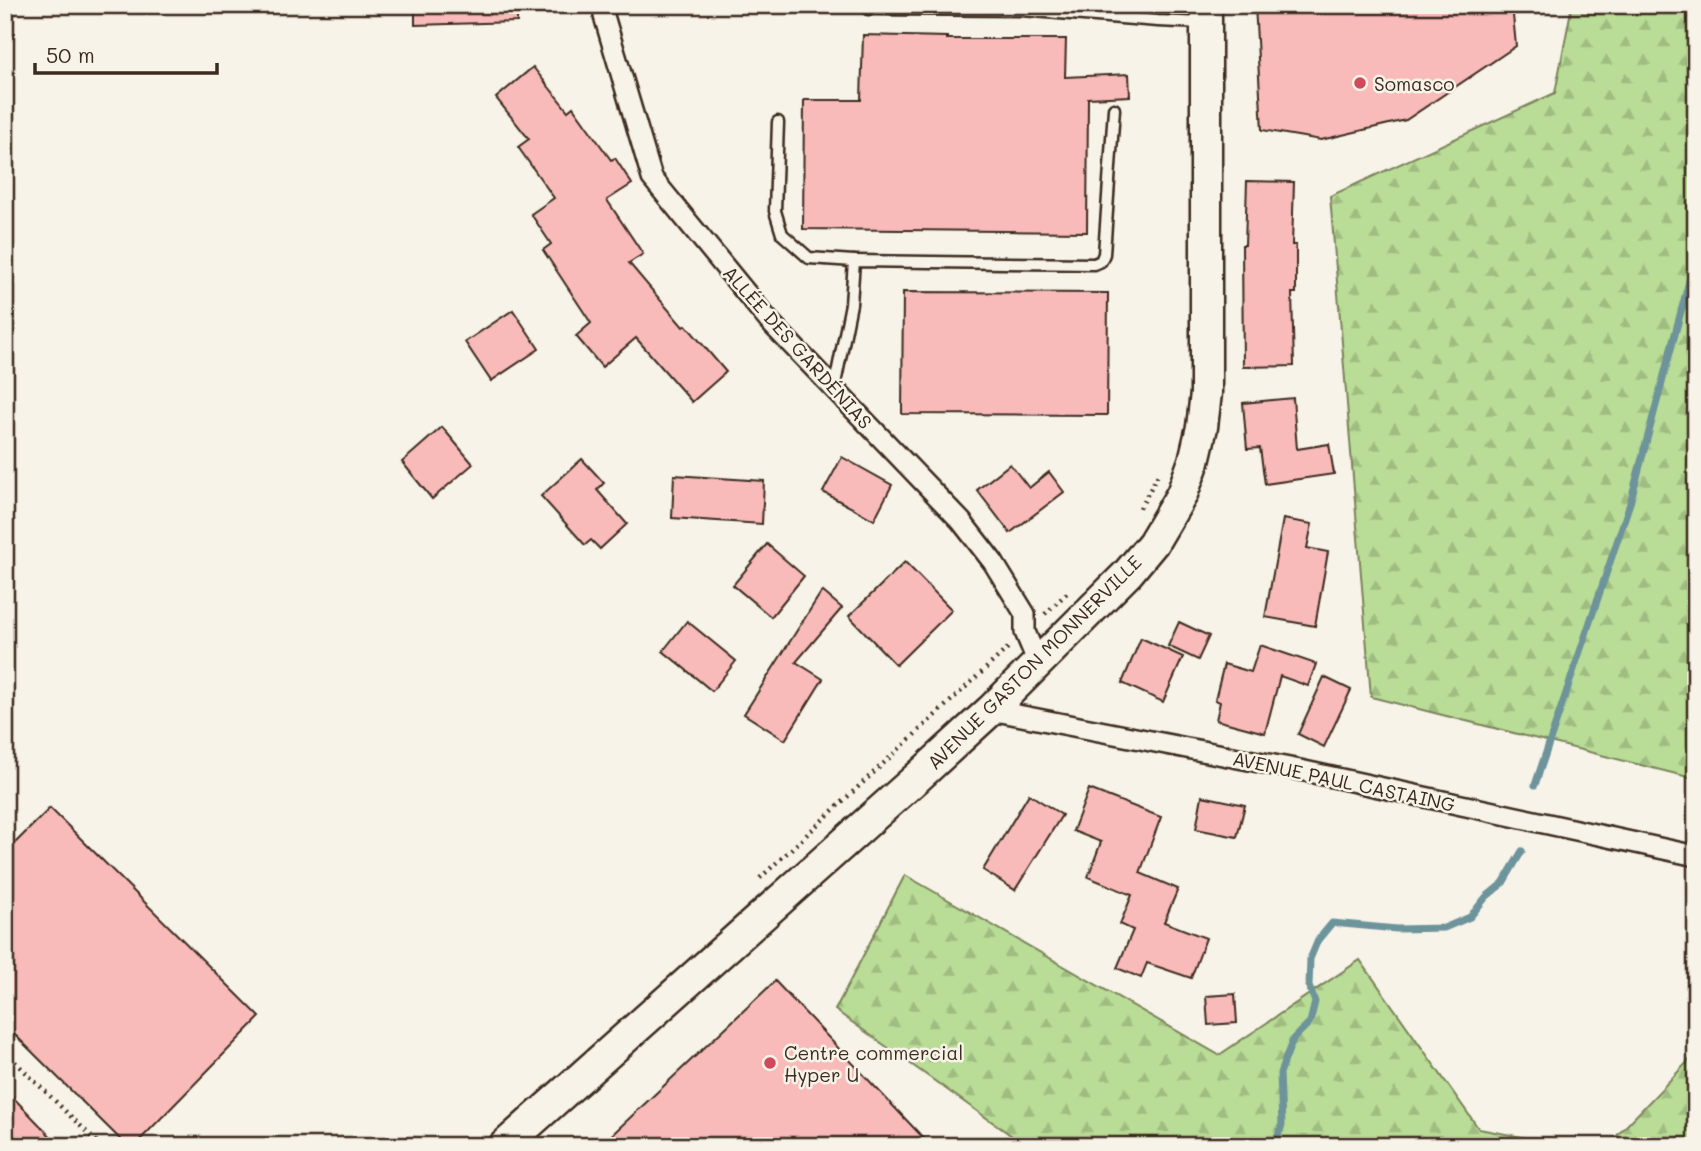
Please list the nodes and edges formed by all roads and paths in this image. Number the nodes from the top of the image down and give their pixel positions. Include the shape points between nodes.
1 (605, 5) edge
2 (868, 9) dead end
3 (1206, 14) edge
4 (1114, 109) dead end
5 (778, 122) dead end
6 (854, 261) junction
7 (834, 390) junction
8 (1162, 468) dead end
9 (1135, 516) dead end
10 (1073, 586) dead end
11 (1025, 632) junction
12 (1038, 663) junction
13 (991, 710) junction
14 (1696, 856) edge
15 (757, 881) dead end
16 (5, 1052) edge
17 (493, 1141) edge
18 (101, 1146) edge
19 (472, 1146) edge

1 - 7 street, ALLÉE DES GARDÉNIAS via 604,16 652,178 769,321
2 - 3 lane via 1021,10 1158,21
3 - 12 main road, AVENUE GASTON MONNERVILLE via 1206,393 1194,461 1182,494 1153,543
4 - 6 lane via 1101,261
5 - 6 lane via 775,211 782,234 809,258
6 - 7 lane via 851,304
7 - 11 street, ALLÉE DES GARDÉNIAS via 961,522 993,562 1025,614
8 - 9 path
10 - 11 path
11 - 12 street, ALLÉE DES GARDÉNIAS
11 - 15 path
12 - 13 main road, AVENUE GASTON MONNERVILLE
13 - 14 street, AVENUE PAUL CASTAING via 1300,770
13 - 17 main road, AVENUE GASTON MONNERVILLE
16 - 18 path
17 - 19 path

